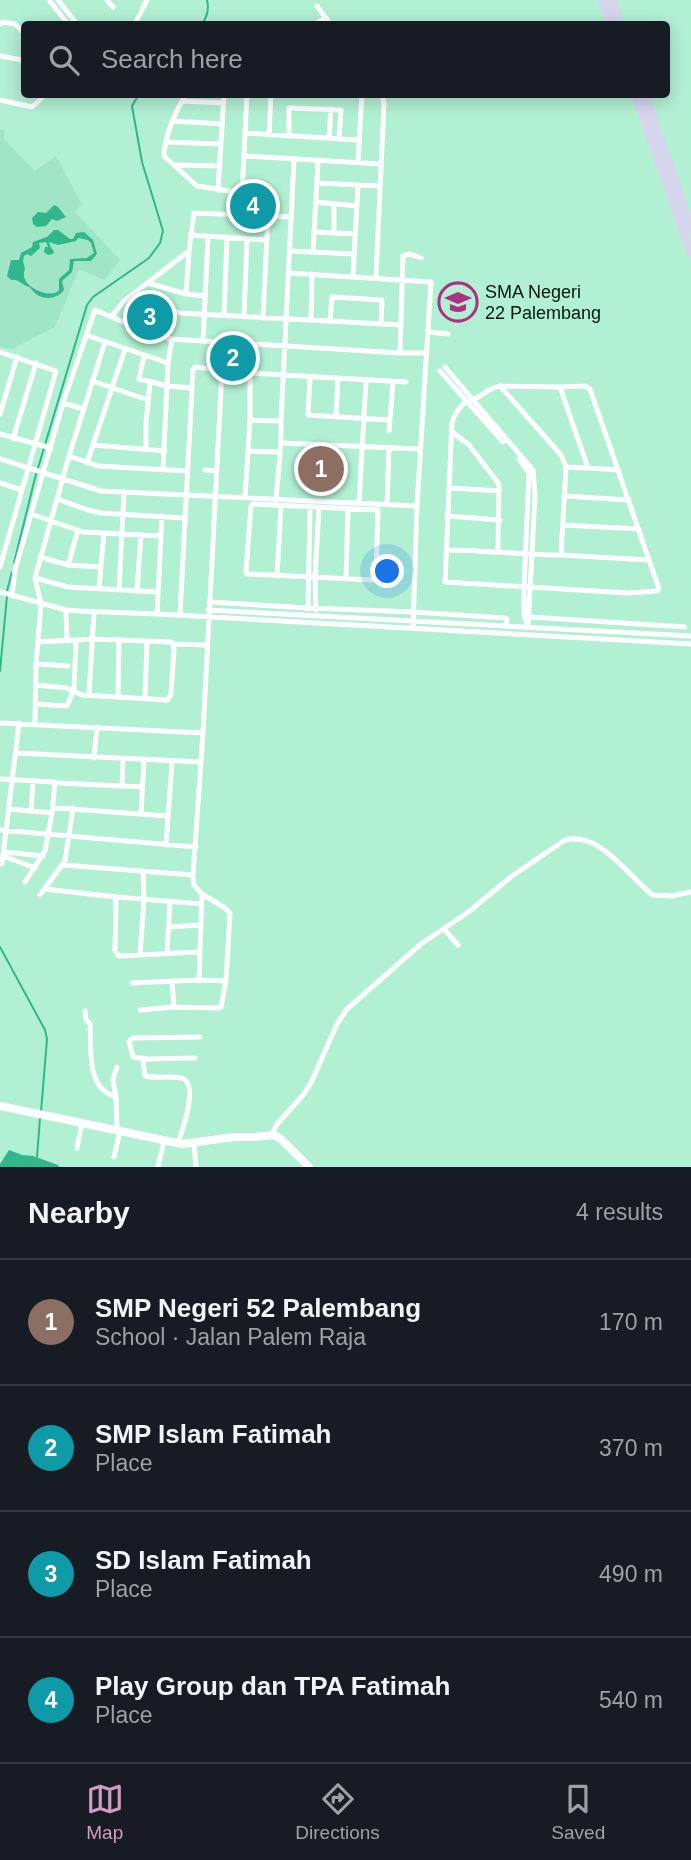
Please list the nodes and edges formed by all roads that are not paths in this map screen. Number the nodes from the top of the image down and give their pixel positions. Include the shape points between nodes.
1 (49, 0) edge
2 (58, 0) edge
3 (107, 0) edge
4 (147, 0) edge
5 (603, 0) edge
6 (611, 0) edge
7 (317, 6) dead end
8 (113, 7) dead end
9 (326, 18) junction
10 (66, 21) edge
11 (75, 21) edge
12 (136, 21) edge
13 (320, 21) edge
14 (328, 21) edge
15 (610, 21) edge
16 (619, 21) edge
17 (0, 24) edge
18 (21, 30) edge
19 (0, 56) edge
20 (21, 60) edge
21 (42, 98) edge
22 (184, 98) edge
23 (224, 98) edge
24 (247, 98) edge
25 (271, 98) edge
26 (362, 98) edge
27 (383, 98) edge
28 (637, 98) edge
29 (645, 98) edge
30 (0, 100) edge
31 (182, 101) junction
32 (224, 103) junction
33 (331, 109) junction
34 (173, 121) junction
35 (222, 124) junction
36 (245, 133) junction
37 (269, 135) junction
38 (289, 135) junction
39 (329, 138) junction
40 (339, 139) junction
41 (359, 140) junction
42 (166, 142) junction
43 (221, 144) junction
44 (244, 156) junction
45 (294, 160) junction
46 (318, 161) junction
47 (358, 162) junction
48 (380, 164) junction
49 (175, 165) junction
50 (220, 166) junction
51 (317, 183) junction
52 (358, 185) junction
53 (379, 186) junction
54 (218, 190) junction
55 (242, 193) junction
56 (316, 202) junction
57 (334, 204) junction
58 (357, 206) junction
59 (241, 215) junction
60 (268, 216) junction
61 (291, 217) junction
62 (691, 228) edge
63 (314, 232) junction
64 (334, 233) junction
65 (355, 234) junction
66 (190, 235) junction
67 (208, 237) junction
68 (227, 237) junction
69 (247, 239) junction
70 (267, 240) junction
71 (189, 251) junction
72 (290, 251) junction
73 (313, 252) junction
74 (691, 253) edge
75 (354, 254) junction
76 (421, 258) dead end
77 (288, 273) junction
78 (312, 274) junction
79 (353, 277) junction
80 (376, 277) junction
81 (403, 279) junction
82 (148, 282) junction
83 (186, 294) junction
84 (132, 295) junction
85 (205, 296) junction
86 (204, 314) junction
87 (224, 315) junction
88 (112, 316) junction
89 (244, 316) junction
90 (262, 318) junction
91 (286, 319) junction
92 (311, 320) junction
93 (330, 321) junction
94 (382, 324) junction
95 (401, 325) junction
96 (428, 332) junction
97 (448, 334) dead end
98 (86, 335) junction
99 (172, 339) junction
100 (203, 341) junction
101 (105, 342) junction
102 (222, 343) junction
103 (285, 345) junction
104 (125, 349) junction
105 (0, 352) edge
106 (400, 353) junction
107 (426, 353) junction
108 (144, 356) junction
109 (17, 358) junction
110 (36, 363) junction
111 (169, 363) junction
112 (442, 369) dead end
113 (222, 370) junction
114 (237, 372) dead end
115 (250, 373) junction
116 (283, 374) junction
117 (310, 377) junction
118 (338, 379) junction
119 (366, 380) junction
120 (92, 381) junction
121 (150, 382) junction
122 (393, 382) junction
123 (406, 382) dead end
124 (168, 386) junction
125 (499, 386) junction
126 (560, 387) junction
127 (112, 388) junction
128 (191, 388) junction
129 (148, 400) junction
130 (469, 401) junction
131 (63, 403) junction
132 (84, 409) junction
133 (0, 414) edge
134 (336, 417) junction
135 (364, 418) junction
136 (250, 419) junction
137 (390, 420) junction
138 (281, 421) junction
139 (389, 430) dead end
140 (451, 430) junction
141 (0, 435) edge
142 (13, 439) junction
143 (281, 443) junction
144 (93, 445) junction
145 (37, 446) junction
146 (363, 446) junction
147 (389, 447) junction
148 (49, 448) junction
149 (146, 449) junction
150 (420, 449) junction
151 (165, 451) junction
152 (248, 451) junction
153 (279, 452) junction
154 (69, 456) junction
155 (0, 459) edge
156 (87, 463) junction
157 (566, 467) junction
158 (31, 468) junction
159 (588, 468) junction
160 (163, 469) junction
161 (205, 470) dead end
162 (619, 470) junction
163 (42, 471) junction
164 (187, 471) junction
165 (216, 471) junction
166 (63, 478) junction
167 (0, 483) edge
168 (449, 488) junction
169 (22, 489) junction
170 (500, 491) junction
171 (124, 493) junction
172 (186, 494) junction
173 (215, 495) junction
174 (564, 496) junction
175 (246, 498) junction
176 (57, 499) junction
177 (276, 499) junction
178 (629, 500) junction
179 (359, 503) junction
180 (387, 504) junction
181 (281, 506) junction
182 (416, 506) junction
183 (310, 508) junction
184 (318, 508) junction
185 (348, 509) junction
186 (31, 514) junction
187 (122, 515) junction
188 (162, 516) junction
189 (447, 516) junction
190 (184, 517) junction
191 (51, 520) junction
192 (500, 520) junction
193 (563, 525) junction
194 (639, 529) junction
195 (78, 530) junction
196 (104, 533) junction
197 (123, 534) junction
198 (141, 535) junction
199 (161, 536) junction
200 (446, 550) junction
201 (498, 552) junction
202 (528, 555) junction
203 (561, 555) junction
204 (40, 557) junction
205 (649, 560) junction
206 (68, 565) junction
207 (0, 567) edge
208 (100, 567) junction
209 (277, 576) junction
210 (308, 577) junction
211 (315, 577) junction
212 (35, 578) junction
213 (346, 578) junction
214 (528, 587) junction
215 (99, 588) junction
216 (120, 590) junction
217 (138, 591) junction
218 (0, 592) edge
219 (158, 592) junction
220 (11, 596) junction
221 (209, 602) junction
222 (41, 604) junction
223 (66, 610) junction
224 (94, 612) junction
225 (308, 612) junction
226 (316, 612) junction
227 (414, 612) junction
228 (208, 613) junction
229 (157, 614) junction
230 (180, 615) junction
231 (530, 617) junction
232 (414, 620) junction
233 (600, 622) junction
234 (308, 623) junction
235 (316, 623) junction
236 (652, 624) junction
237 (507, 626) junction
238 (528, 627) junction
239 (685, 627) dead end
240 (413, 628) junction
241 (599, 631) junction
242 (652, 634) junction
243 (528, 635) junction
244 (691, 636) edge
245 (93, 639) junction
246 (597, 639) junction
247 (76, 640) junction
248 (119, 640) junction
249 (67, 641) junction
250 (38, 642) junction
251 (147, 642) junction
252 (173, 644) junction
253 (691, 644) edge
254 (207, 645) junction
255 (36, 664) junction
256 (68, 666) dead end
257 (36, 685) junction
258 (74, 691) junction
259 (89, 695) junction
260 (118, 697) junction
261 (145, 698) junction
262 (36, 704) junction
263 (0, 723) edge
264 (19, 723) junction
265 (35, 724) junction
266 (97, 727) junction
267 (203, 733) junction
268 (16, 753) junction
269 (94, 758) junction
270 (123, 759) junction
271 (144, 760) junction
272 (172, 762) junction
273 (201, 762) junction
274 (0, 779) edge
275 (12, 780) junction
276 (33, 781) junction
277 (59, 783) dead end
278 (122, 786) junction
279 (142, 787) junction
280 (73, 808) junction
281 (9, 810) junction
282 (31, 811) junction
283 (54, 811) junction
284 (141, 813) junction
285 (168, 816) junction
286 (3, 830) edge
287 (49, 834) junction
288 (70, 836) junction
289 (166, 845) junction
290 (196, 847) junction
291 (4, 854) junction
292 (43, 856) junction
293 (2, 864) edge
294 (63, 865) junction
295 (35, 868) junction
296 (143, 871) junction
297 (193, 875) junction
298 (25, 882) dead end
299 (45, 889) junction
300 (691, 892) edge
301 (202, 894) junction
302 (40, 895) dead end
303 (116, 897) junction
304 (144, 899) junction
305 (170, 901) junction
306 (202, 904) junction
307 (201, 925) junction
308 (169, 927) junction
309 (444, 929) junction
310 (458, 945) dead end
311 (200, 952) junction
312 (140, 954) junction
313 (167, 954) junction
314 (199, 980) junction
315 (172, 981) junction
316 (226, 981) junction
317 (132, 983) dead end
318 (174, 1007) junction
319 (140, 1010) dead end
320 (85, 1012) dead end
321 (200, 1037) dead end
322 (195, 1058) dead end
323 (143, 1059) junction
324 (117, 1067) dead end
325 (116, 1097) junction
326 (0, 1106) edge
327 (82, 1123) junction
328 (119, 1130) junction
329 (271, 1135) junction
330 (164, 1140) junction
331 (178, 1143) junction
332 (194, 1144) junction
333 (78, 1148) dead end
334 (114, 1157) dead end
335 (158, 1167) edge
336 (196, 1167) edge
337 (309, 1167) edge

1 - 10 street
2 - 11 street
3 - 8 street
4 - 12 street
5 - 15 highway
6 - 16 highway
7 - 9 street
9 - 13 street
9 - 14 street
17 - 18 street via 12,22
19 - 20 street
21 - 30 street via 32,107
22 - 31 street
23 - 32 street
24 - 36 street
25 - 37 street
26 - 41 street
27 - 48 street
28 - 74 highway
29 - 62 highway
31 - 32 street
31 - 34 street
32 - 35 street
33 - 38 street via 289,108
33 - 39 street
33 - 40 street via 341,110
34 - 35 street
34 - 42 street
35 - 43 street
36 - 37 street
36 - 44 street
37 - 38 street
38 - 39 street
39 - 40 street
40 - 41 street
41 - 47 street
42 - 43 street
42 - 49 street via 163,154
43 - 50 street
44 - 45 street
44 - 55 street
45 - 46 street
45 - 61 street
46 - 47 street
46 - 51 street
47 - 48 street
48 - 53 street
49 - 50 street
49 - 54 street via 197,186
50 - 54 street
51 - 52 street
51 - 56 street
52 - 53 street
52 - 58 street
53 - 80 street
54 - 55 street
55 - 59 street
56 - 57 street
56 - 63 street
57 - 58 street
57 - 64 street
58 - 65 street
59 - 60 street
59 - 66 street via 194,213
60 - 61 street
60 - 70 street
61 - 72 street
63 - 64 street
63 - 73 street
64 - 65 street
65 - 75 street
66 - 67 street
66 - 71 street
67 - 68 street
67 - 85 street
68 - 69 street
68 - 87 street
69 - 70 street
69 - 89 street
70 - 90 street
71 - 82 street
71 - 83 street
72 - 73 street
72 - 77 street
73 - 75 street
75 - 79 street
76 - 81 street via 404,254
77 - 78 street
77 - 91 street
78 - 79 street
78 - 92 street
79 - 80 street
80 - 81 street
81 - 95 street
81 - 96 street via 431,282
82 - 83 street
82 - 84 street
83 - 85 street
84 - 86 street via 180,313
84 - 88 street
85 - 86 street
86 - 87 street
86 - 100 street
87 - 89 street
88 - 98 street via 93,311
88 - 99 street
89 - 90 street
90 - 91 street
91 - 92 street
91 - 103 street
92 - 93 street
93 - 94 street
93 - 94 street via 332,297 382,300
94 - 95 street
95 - 106 street
96 - 97 street
96 - 107 street
98 - 101 street
98 - 131 street
99 - 100 street
99 - 111 street
100 - 102 street
101 - 104 street
101 - 120 street
102 - 103 street
102 - 113 street
103 - 106 street
103 - 116 street
104 - 108 street
104 - 127 street
105 - 109 street
106 - 107 street
107 - 150 street
108 - 111 street
108 - 121 street via 139,378
109 - 110 street
109 - 133 street
110 - 142 street
110 - 145 street via 56,371
111 - 124 street
112 - 130 street
113 - 128 street via 194,368
113 - 165 street
114 - 115 street
115 - 116 street
115 - 136 street
116 - 117 street
116 - 138 street
117 - 118 street
117 - 134 street via 308,415
118 - 119 street
118 - 134 street
119 - 122 street
119 - 135 street
120 - 127 street
120 - 132 street
121 - 124 street
121 - 129 street
122 - 123 street
122 - 137 street
124 - 128 street
124 - 151 street
125 - 126 street
125 - 130 street
125 - 157 street via 561,455
126 - 159 street
126 - 162 street via 590,389
127 - 129 street
127 - 144 street
128 - 164 street
129 - 149 street
130 - 140 street via 455,415
130 - 202 street via 533,470
131 - 132 street
131 - 148 street
132 - 154 street
134 - 135 street
135 - 137 street
135 - 146 street
136 - 138 street
136 - 152 street
137 - 139 street
138 - 143 street
140 - 168 street
140 - 170 street via 469,445
141 - 142 street
142 - 145 street
143 - 146 street
143 - 153 street
144 - 149 street
144 - 156 street
145 - 148 street
145 - 158 street
146 - 147 street
146 - 179 street
147 - 150 street
147 - 180 street
148 - 163 street
149 - 151 street
150 - 182 street
151 - 160 street
152 - 153 street
152 - 175 street
153 - 177 street
154 - 156 street
154 - 166 street
155 - 158 street
156 - 160 street
157 - 159 street
157 - 174 street
158 - 163 street
158 - 169 street
159 - 162 street
160 - 164 street
161 - 165 street
162 - 178 street
163 - 166 street
163 - 186 street
164 - 172 street
165 - 173 street
166 - 171 street via 101,491
166 - 176 street
167 - 169 street
168 - 170 street
168 - 189 street
169 - 207 street
170 - 192 street
171 - 172 street
171 - 187 street
172 - 173 street
172 - 190 street
173 - 175 street
173 - 221 street
174 - 178 street
174 - 193 street
175 - 177 street
176 - 187 street
176 - 191 street
177 - 179 street
178 - 194 street
179 - 180 street
180 - 182 street
181 - 183 street
181 - 209 street
181 - 209 street via 254,503 248,531 246,573
182 - 227 street
183 - 184 street
183 - 210 street
184 - 185 street
184 - 211 street
185 - 213 street
185 - 213 street via 380,511 377,575
186 - 191 street
186 - 220 street
187 - 188 street
187 - 197 street
188 - 190 street
188 - 199 street
189 - 192 street
189 - 200 street
190 - 230 street
191 - 195 street
191 - 204 street
192 - 201 street
193 - 194 street
193 - 203 street
194 - 205 street
195 - 196 street
195 - 206 street
196 - 197 street
196 - 208 street
197 - 198 street
197 - 216 street
198 - 199 street
198 - 217 street
199 - 219 street
200 - 201 street
200 - 214 street via 445,582
201 - 202 street
202 - 203 street
202 - 214 street
203 - 205 street
204 - 206 street
204 - 212 street
205 - 214 street via 657,591
206 - 208 street
208 - 215 street
209 - 210 street
210 - 211 street
210 - 225 street
211 - 213 street
211 - 226 street
212 - 215 street via 68,587
212 - 222 street
214 - 231 street
214 - 238 street via 524,615
215 - 216 street
216 - 217 street
217 - 219 street
218 - 220 street
219 - 229 street
220 - 222 street
221 - 225 street
221 - 228 street
222 - 223 street
222 - 250 street
223 - 224 street
223 - 249 street
224 - 229 street
224 - 245 street
225 - 226 street
225 - 228 street
225 - 234 street
226 - 227 street
226 - 232 street
226 - 235 street
227 - 232 street
227 - 237 street via 505,618
228 - 230 street
228 - 234 street
228 - 254 street
229 - 230 street
231 - 233 street
231 - 238 street
232 - 237 street
232 - 240 street
233 - 236 street
233 - 241 street
234 - 235 street
235 - 240 street
236 - 239 street
236 - 242 street
237 - 238 street
238 - 241 street
238 - 243 street
240 - 243 street
241 - 242 street
241 - 246 street
242 - 244 street
243 - 246 street
245 - 247 street
245 - 248 street
245 - 259 street
246 - 253 street
247 - 249 street
247 - 258 street
248 - 251 street
248 - 260 street
249 - 250 street
250 - 255 street
251 - 252 street
251 - 261 street
252 - 254 street
252 - 261 street via 170,699
254 - 267 street
255 - 256 street
255 - 257 street
257 - 258 street
257 - 262 street
258 - 259 street
258 - 262 street via 66,706
259 - 260 street
260 - 261 street
262 - 265 street
263 - 264 street
264 - 265 street
264 - 268 street
265 - 266 street
266 - 267 street
266 - 269 street
267 - 273 street
268 - 269 street
268 - 275 street
269 - 270 street
270 - 271 street
270 - 278 street
271 - 272 street
271 - 279 street
272 - 273 street
272 - 285 street
273 - 290 street
274 - 275 street
275 - 276 street
275 - 281 street
276 - 282 street
276 - 283 street via 55,782
277 - 278 street
278 - 279 street
279 - 284 street
280 - 283 street
280 - 284 street
280 - 288 street
281 - 282 street
281 - 286 street
282 - 283 street
283 - 287 street
284 - 285 street
285 - 289 street
286 - 287 street
286 - 291 street
287 - 288 street
287 - 292 street
288 - 289 street
288 - 294 street
289 - 290 street
290 - 297 street
291 - 292 street
291 - 293 street
291 - 295 street
292 - 295 street
294 - 296 street
294 - 299 street
295 - 298 street
296 - 297 street
296 - 304 street
297 - 301 street via 194,886
299 - 302 street
299 - 303 street
300 - 309 street via 653,895 607,853 574,838 521,870
301 - 306 street
301 - 316 street via 230,913
303 - 304 street
303 - 312 street via 115,951 119,956
304 - 305 street
304 - 312 street
305 - 306 street
305 - 308 street
306 - 307 street
307 - 308 street
307 - 311 street
308 - 313 street
309 - 310 street
309 - 329 street via 398,963 345,1013 311,1083
311 - 313 street
311 - 314 street
312 - 313 street
314 - 315 street
314 - 316 street
315 - 317 street
315 - 318 street
316 - 318 street via 220,1008
318 - 319 street
320 - 325 street via 95,1078 102,1091
321 - 323 street via 131,1039 131,1055
322 - 323 street
323 - 331 street via 147,1077 180,1078 187,1083 190,1101
324 - 325 street via 113,1079
325 - 328 street
326 - 327 street
327 - 328 street
327 - 333 street
328 - 330 street
328 - 334 street
329 - 332 street
329 - 337 street
330 - 331 street
330 - 335 street
331 - 332 street
332 - 336 street

